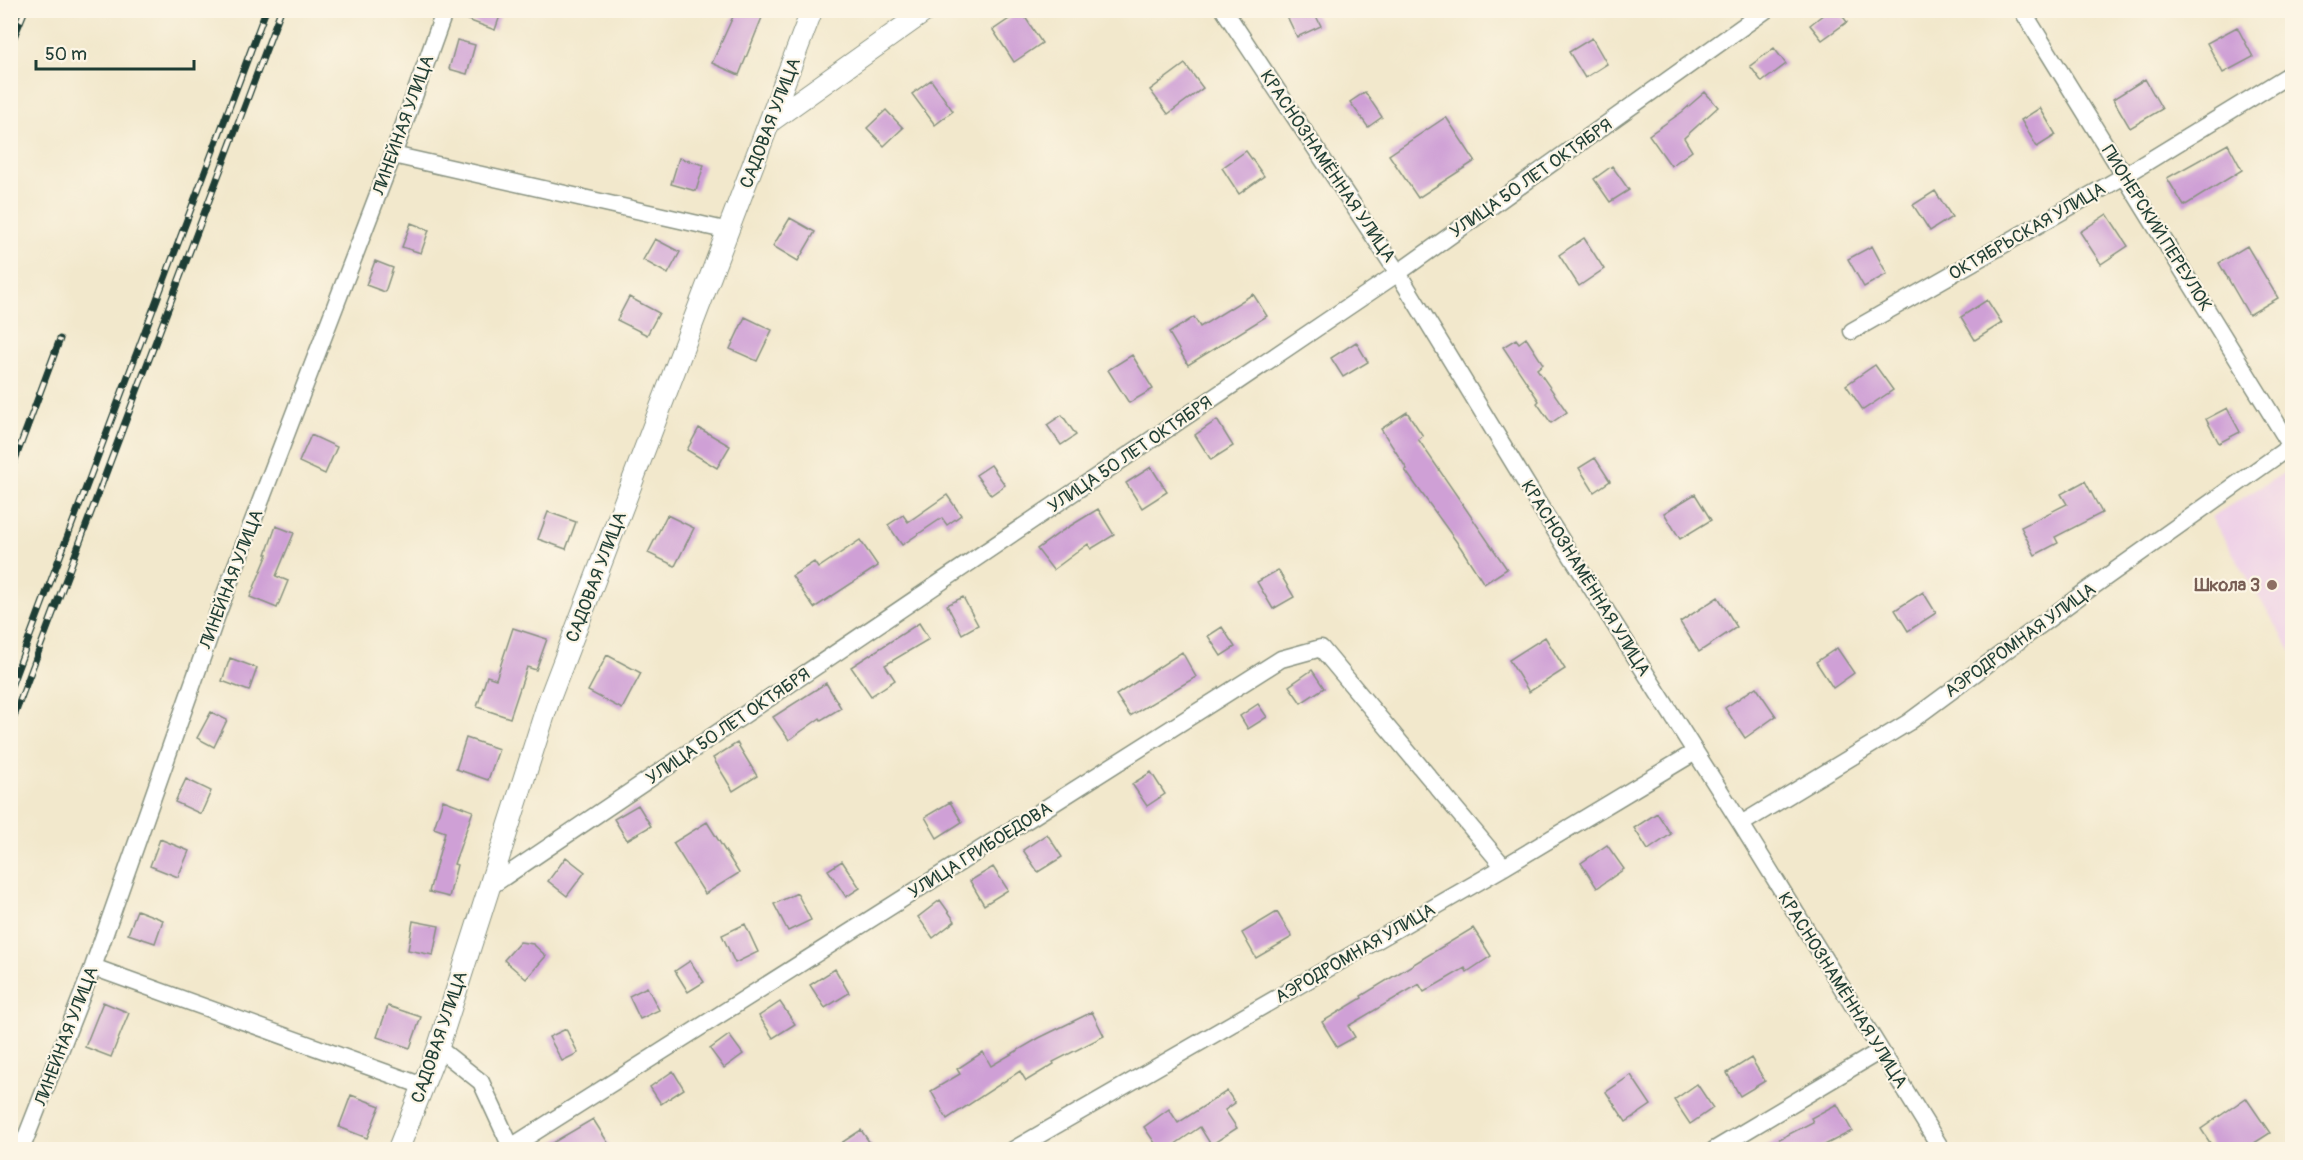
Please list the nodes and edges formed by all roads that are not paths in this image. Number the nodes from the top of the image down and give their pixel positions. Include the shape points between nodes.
1 (445, 10) edge
2 (812, 10) edge
3 (927, 10) edge
4 (1224, 10) edge
5 (1766, 10) edge
6 (2022, 10) edge
7 (2292, 73) edge
8 (771, 122) junction
9 (393, 155) junction
10 (2124, 176) junction
11 (729, 231) junction
12 (1398, 273) junction
13 (1852, 331) dead end
14 (2292, 445) edge
15 (1695, 752) junction
16 (1741, 824) junction
17 (1504, 867) junction
18 (488, 888) junction
19 (93, 967) junction
20 (438, 1048) junction
21 (1880, 1051) junction
22 (423, 1086) junction
23 (511, 1148) edge
24 (21, 1149) edge
25 (398, 1149) edge
26 (1013, 1149) edge
27 (1714, 1149) edge
28 (1942, 1149) edge

1 - 9 street, ЛИНЕЙНАЯ УЛИЦА
2 - 8 street, САДОВАЯ УЛИЦА
3 - 8 street
4 - 12 street, КРАСНОЗНАМЁННАЯ УЛИЦА
5 - 12 street, УЛИЦА 50 ЛЕТ ОКТЯБРЯ
6 - 10 street, ПИОНЕРСКИЙ ПЕРЕУЛОК
7 - 10 street, ОКТЯБРЬСКАЯ УЛИЦА
8 - 11 street, САДОВАЯ УЛИЦА
9 - 11 street
9 - 19 street, ЛИНЕЙНАЯ УЛИЦА via 217,615
10 - 13 street, ОКТЯБРЬСКАЯ УЛИЦА
10 - 14 street, ПИОНЕРСКИЙ ПЕРЕУЛОК
11 - 18 street, САДОВАЯ УЛИЦА via 549,700
12 - 15 street, КРАСНОЗНАМЁННАЯ УЛИЦА
12 - 18 street, УЛИЦА 50 ЛЕТ ОКТЯБРЯ
14 - 16 street, АЭРОДРОМНАЯ УЛИЦА via 1909,722
15 - 16 street, КРАСНОЗНАМЁННАЯ УЛИЦА
15 - 17 street, АЭРОДРОМНАЯ УЛИЦА
16 - 21 street, КРАСНОЗНАМЁННАЯ УЛИЦА
17 - 23 street, УЛИЦА ГРИБОЕДОВА via 1321,648 1281,660
17 - 26 street, АЭРОДРОМНАЯ УЛИЦА
18 - 20 street, САДОВАЯ УЛИЦА
19 - 22 street
19 - 24 street, ЛИНЕЙНАЯ УЛИЦА
20 - 22 street, САДОВАЯ УЛИЦА
20 - 23 street, УЛИЦА ГРИБОЕДОВА via 481,1082
21 - 27 street
21 - 28 street, КРАСНОЗНАМЁННАЯ УЛИЦА
22 - 25 street, САДОВАЯ УЛИЦА

